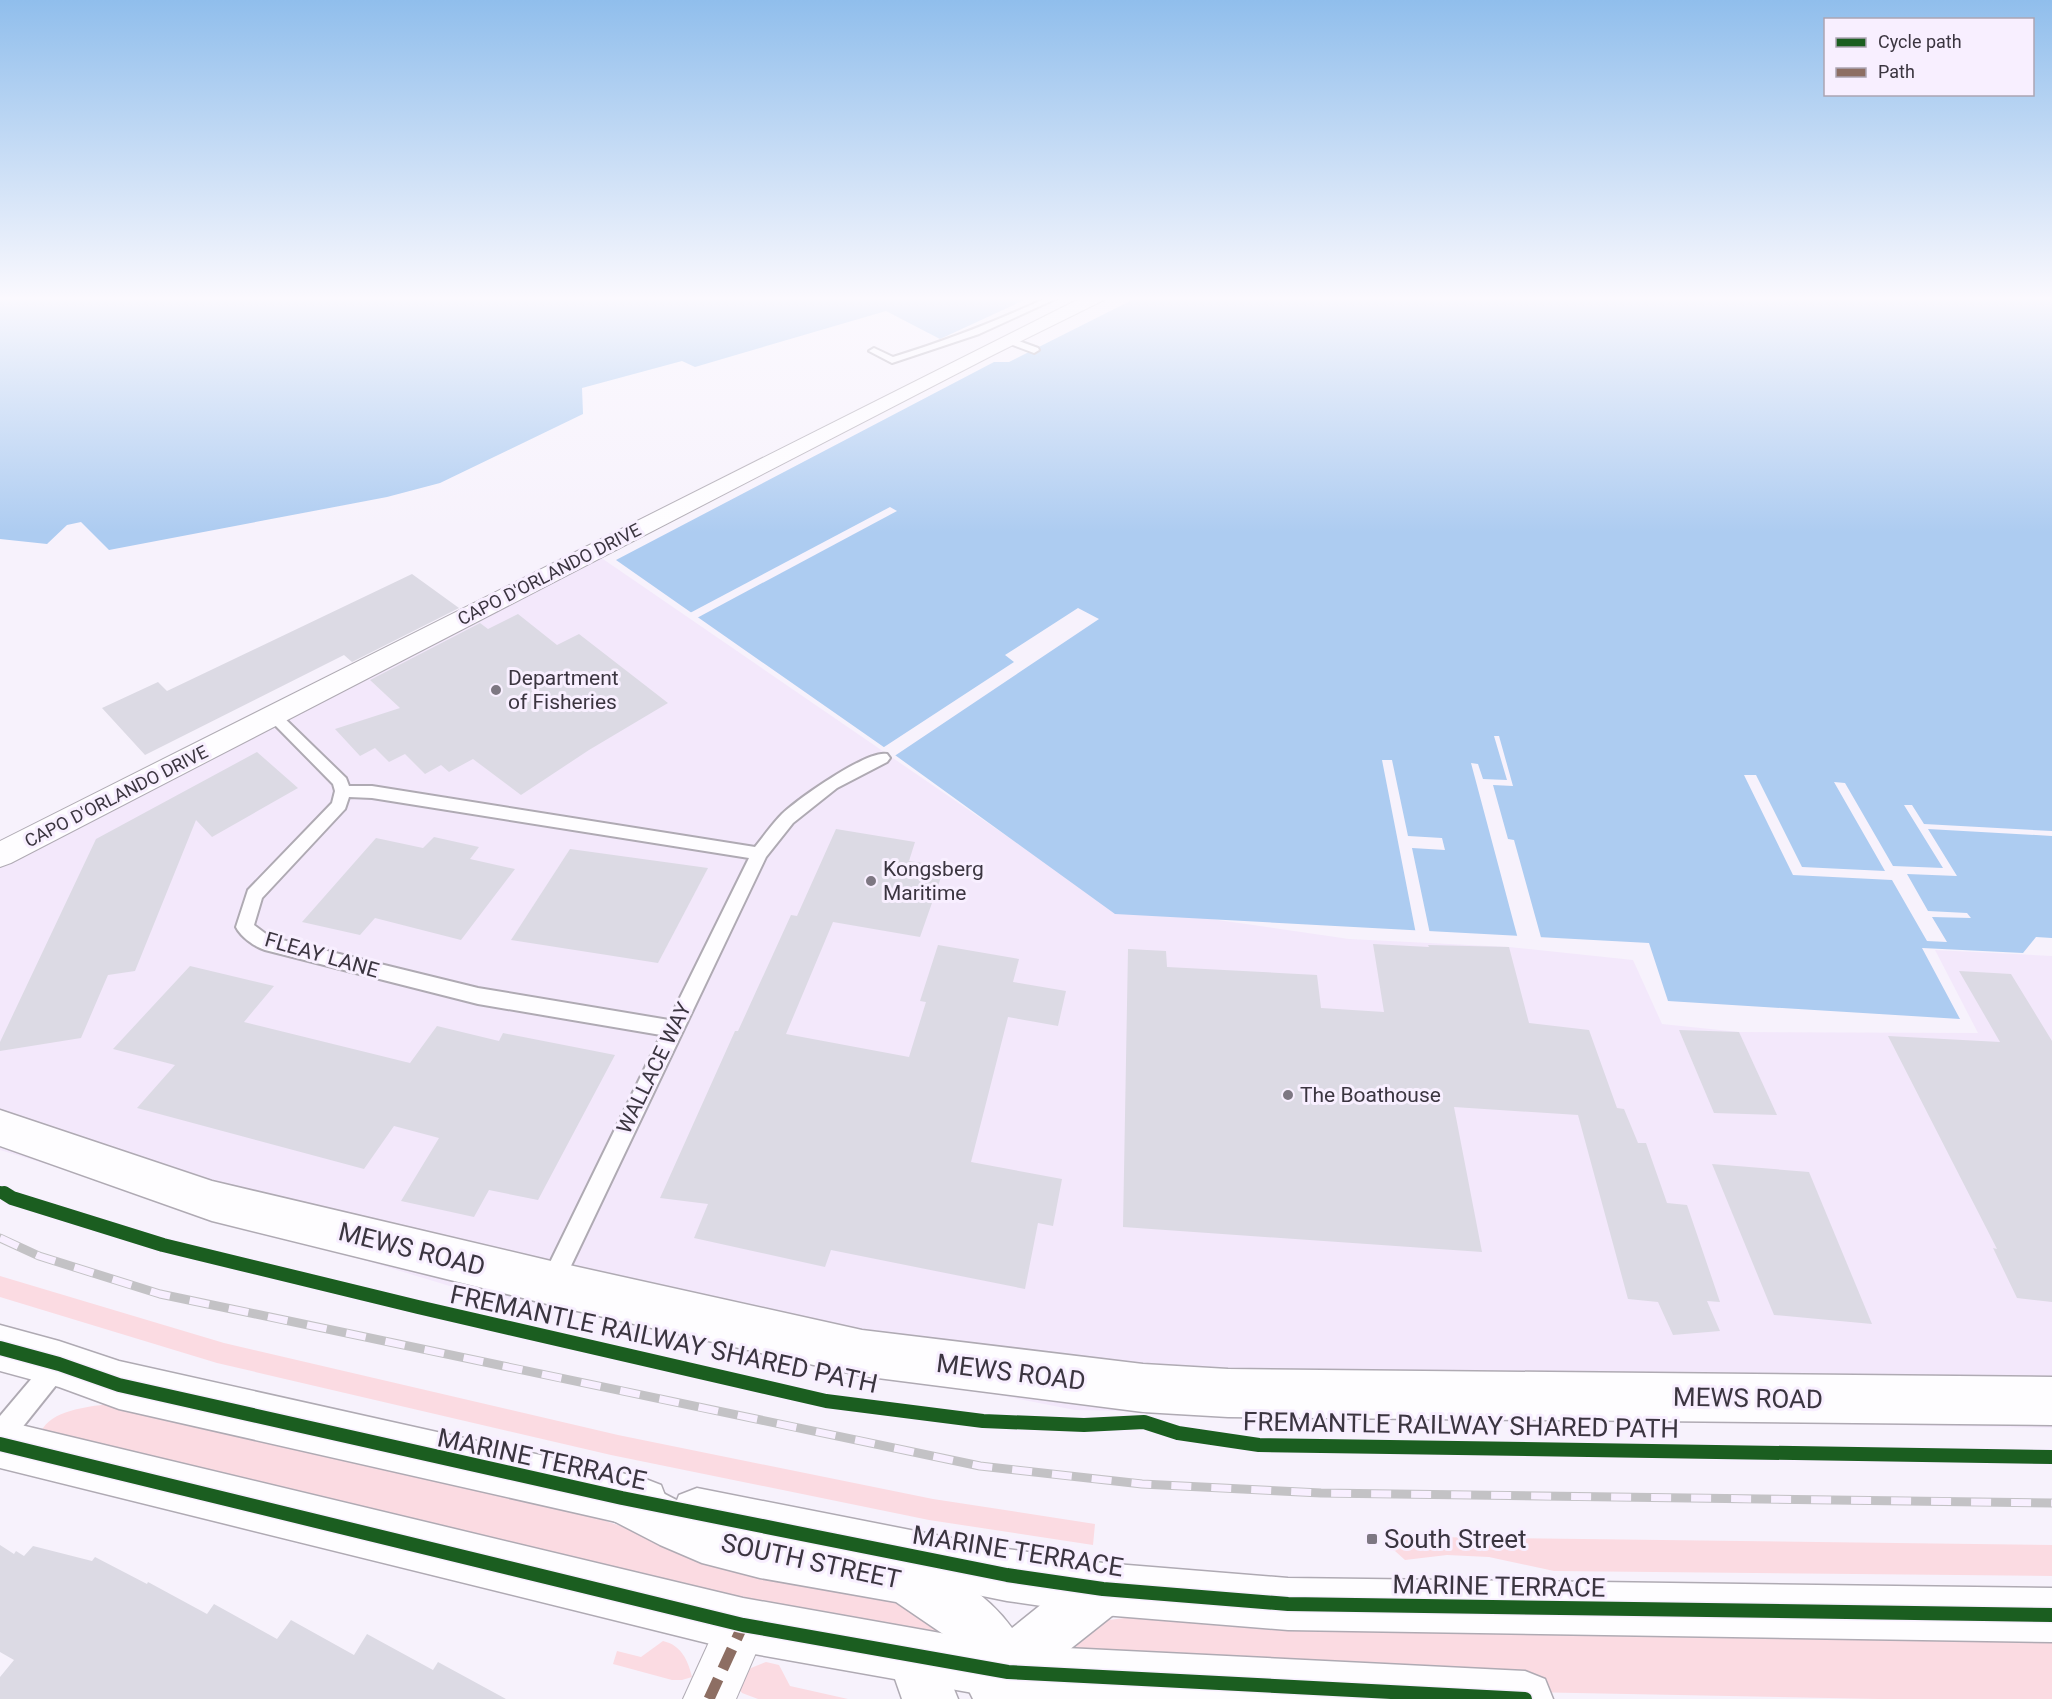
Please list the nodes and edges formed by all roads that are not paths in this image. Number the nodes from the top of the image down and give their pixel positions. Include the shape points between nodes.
1 (939, 375) edge
2 (273, 715) junction
3 (882, 758) dead end
4 (343, 791) junction
5 (759, 854) junction
6 (0, 855) edge
7 (672, 1029) junction
8 (0, 1128) edge
9 (551, 1283) junction
10 (0, 1348) edge
11 (58, 1364) junction
12 (2052, 1401) edge
13 (0, 1435) edge
14 (0, 1444) edge
15 (622, 1498) junction
16 (1103, 1589) junction
17 (2052, 1615) edge
18 (743, 1625) junction
19 (922, 1678) edge
20 (1101, 1689) edge
21 (1004, 1690) edge
22 (709, 1699) edge
23 (1526, 1699) edge

1 - 2 street, CAPO D'ORLANDO DRIVE
2 - 4 lane via 339,782
2 - 6 street, CAPO D'ORLANDO DRIVE
3 - 5 lane, WALLACE WAY via 831,784 787,819
4 - 5 lane via 372,792
4 - 7 lane, FLEAY LANE via 339,805 254,895 245,927 266,943 478,996
5 - 7 lane, WALLACE WAY
7 - 9 lane, WALLACE WAY
8 - 9 street, MEWS ROAD via 212,1201
9 - 12 street, MEWS ROAD via 862,1353 1143,1388 1228,1393
10 - 11 street, MARINE TERRACE
11 - 13 lane
11 - 15 street, MARINE TERRACE via 119,1385
14 - 18 street
15 - 16 street, MARINE TERRACE via 1007,1575
15 - 21 street, SOUTH STREET via 712,1540 900,1577 920,1585 939,1596 997,1652
16 - 17 street, MARINE TERRACE via 1288,1604
16 - 21 street via 1054,1627
18 - 19 street
18 - 22 street
19 - 21 street
20 - 21 street
20 - 23 street via 1133,1678

